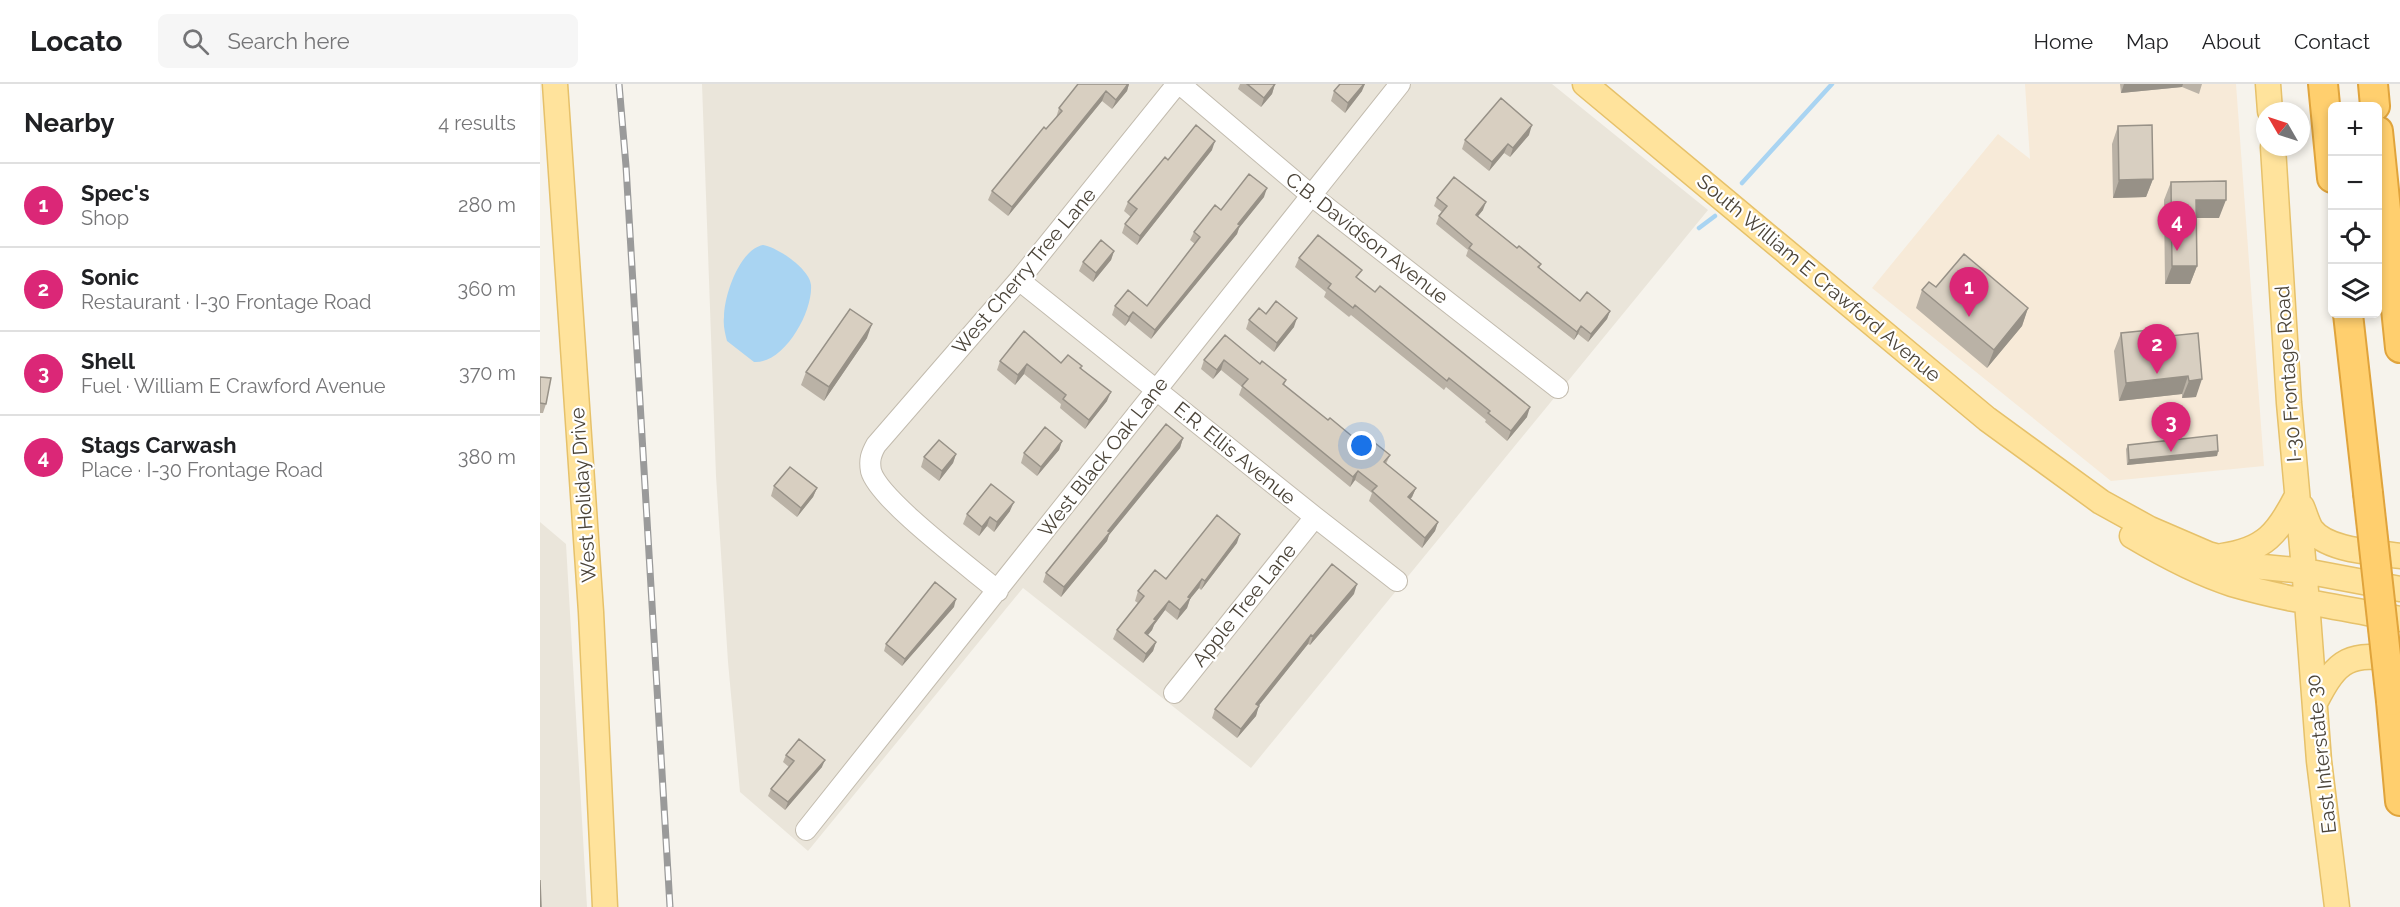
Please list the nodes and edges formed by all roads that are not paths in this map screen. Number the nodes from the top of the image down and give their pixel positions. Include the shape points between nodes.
1 (555, 84) edge
2 (1179, 84) edge
3 (1400, 84) edge
4 (1585, 84) edge
5 (2268, 84) edge
6 (2323, 84) edge
7 (2373, 84) edge
8 (2269, 102) edge
9 (2375, 102) edge
10 (2274, 156) edge
11 (2330, 156) edge
12 (2381, 156) edge
13 (1312, 196) junction
14 (1018, 280) junction
15 (2348, 318) edge
16 (2400, 348) edge
17 (1558, 388) dead end
18 (1156, 389) junction
19 (2055, 470) junction
20 (2297, 496) junction
21 (1315, 518) junction
22 (2400, 556) edge
23 (2218, 557) junction
24 (2305, 571) junction
25 (1397, 580) dead end
26 (2400, 589) edge
27 (998, 591) junction
28 (2307, 602) junction
29 (2400, 619) edge
30 (2400, 659) edge
31 (1174, 693) dead end
32 (2315, 703) junction
33 (2400, 801) edge
34 (806, 830) dead end
35 (605, 907) edge
36 (2337, 907) edge

1 - 35 main road, West Holiday Drive via 591,612
2 - 13 street, C.B. Davidson Avenue
2 - 14 street, West Cherry Tree Lane
3 - 13 street, West Black Oak Lane
4 - 19 main road, South William E Crawford Avenue via 1988,419
5 - 8 main road
6 - 11 highway
7 - 9 highway
10 - 20 main road, I-30 Frontage Road
12 - 16 highway
13 - 17 street, C.B. Davidson Avenue
13 - 18 street, West Black Oak Lane
14 - 18 street, E.R. Ellis Avenue
14 - 27 street, West Cherry Tree Lane via 870,456 872,473 891,502
15 - 33 highway, bridge
18 - 21 street, E.R. Ellis Avenue
18 - 27 street, West Black Oak Lane
19 - 23 main road via 2150,529
19 - 28 main road via 2096,508 2167,556 2230,584
20 - 22 main road via 2311,528 2320,538 2332,544
20 - 23 main road via 2281,526 2264,542 2242,553
20 - 24 main road, I-30 Frontage Road
21 - 25 street, E.R. Ellis Avenue
21 - 31 street, Apple Tree Lane
23 - 24 main road via 2253,566
24 - 26 main road
24 - 28 main road, I-30 Frontage Road
27 - 34 street, West Black Oak Lane
28 - 29 main road
28 - 32 main road, East Interstate 30
30 - 32 main road via 2369,655 2351,659 2326,680
32 - 36 main road, East Interstate 30

